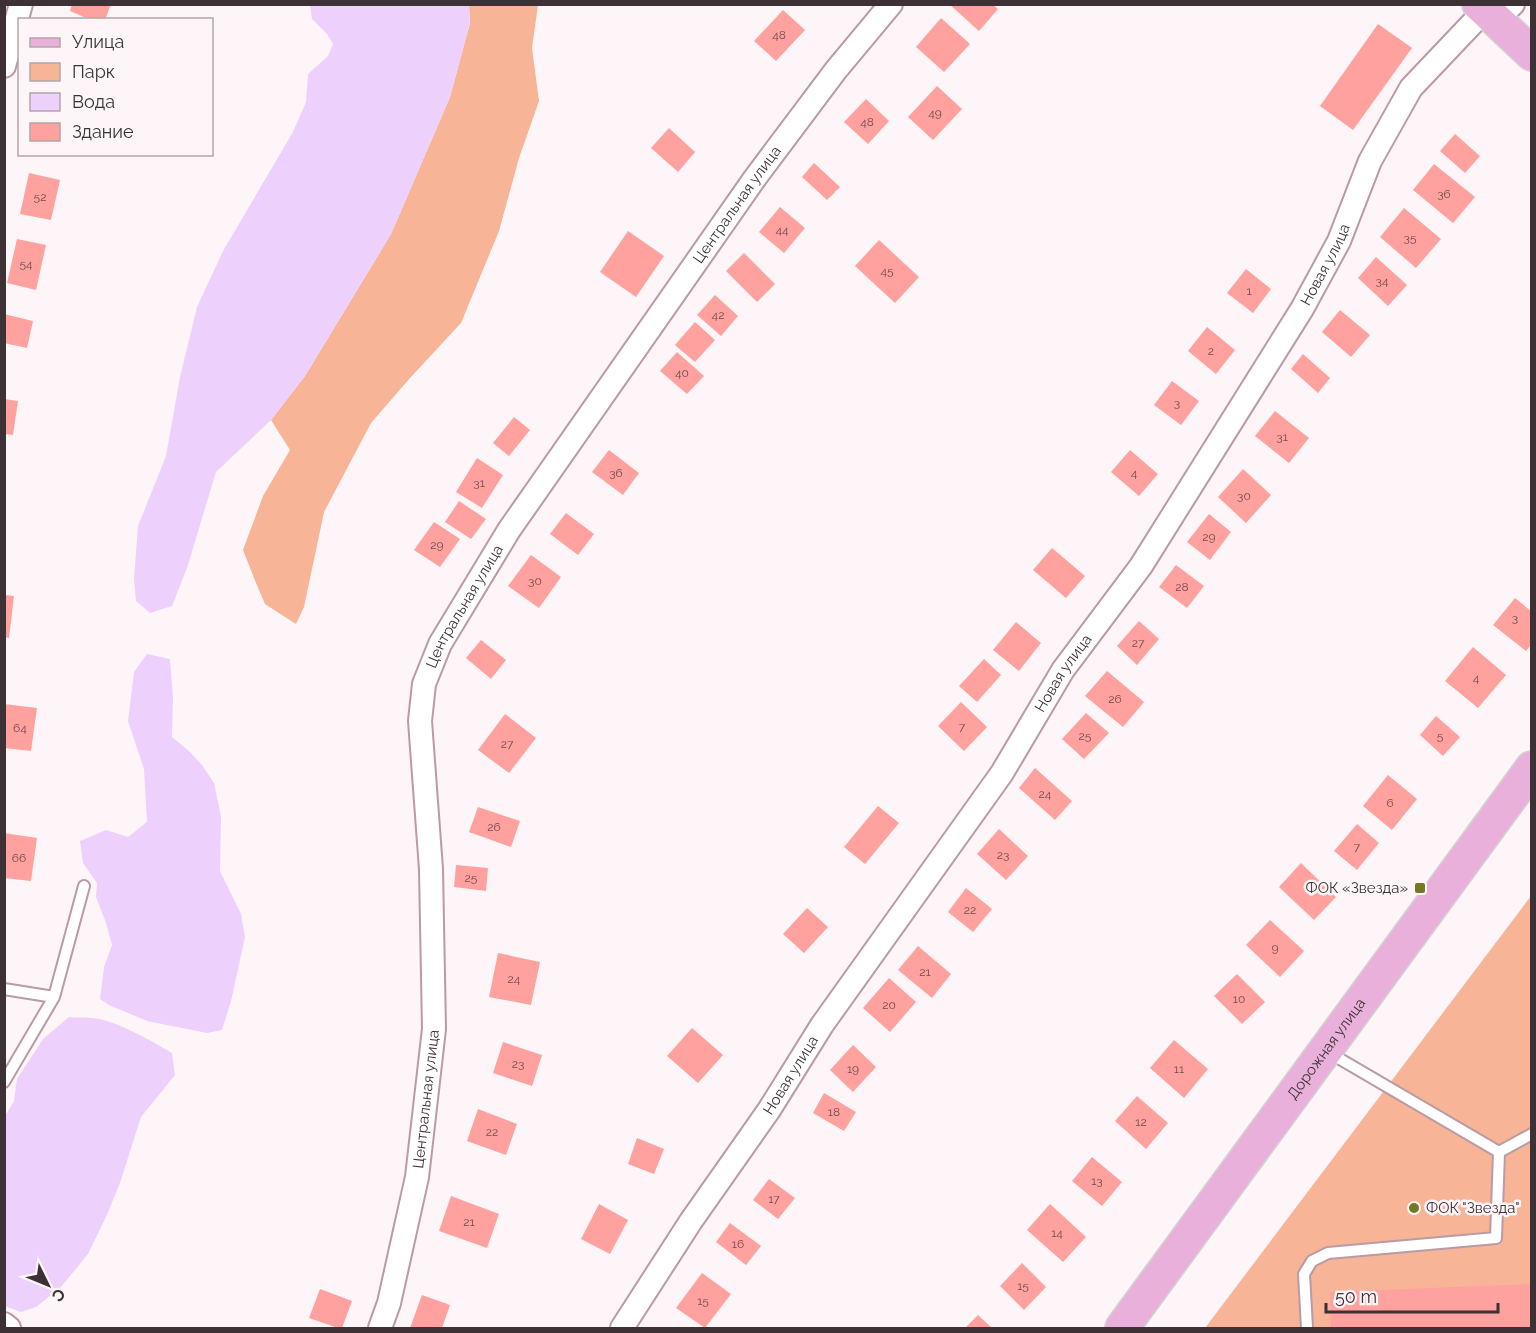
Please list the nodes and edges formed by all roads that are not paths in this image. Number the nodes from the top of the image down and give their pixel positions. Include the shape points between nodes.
1 (21, 4) edge
2 (891, 4) edge
3 (1493, 10) edge
4 (1532, 54) edge
5 (5, 57) edge
6 (1532, 768) edge
7 (84, 886) dead end
8 (4, 989) edge
9 (54, 998) junction
10 (1325, 1051) junction
11 (4, 1082) edge
12 (1532, 1134) edge
13 (1499, 1152) junction
14 (4, 1324) edge
15 (9, 1329) edge
16 (380, 1329) edge
17 (622, 1329) edge
18 (1122, 1329) edge
19 (1307, 1329) edge

1 - 5 street
2 - 16 street, Центральная улица via 754,178 516,520 440,644 424,684 420,721 431,869 435,1029 417,1177
3 - 4 main road
3 - 17 street, Новая улица via 1411,88 1370,160 1340,241 1302,309 1141,567 1063,670 1002,773 822,1025
6 - 10 main road, Дорожная улица
7 - 9 lane
8 - 9 lane
9 - 11 lane
10 - 13 lane
10 - 18 main road, Дорожная улица
12 - 13 lane
13 - 19 lane via 1496,1238 1328,1253 1312,1261 1304,1275
14 - 15 street

